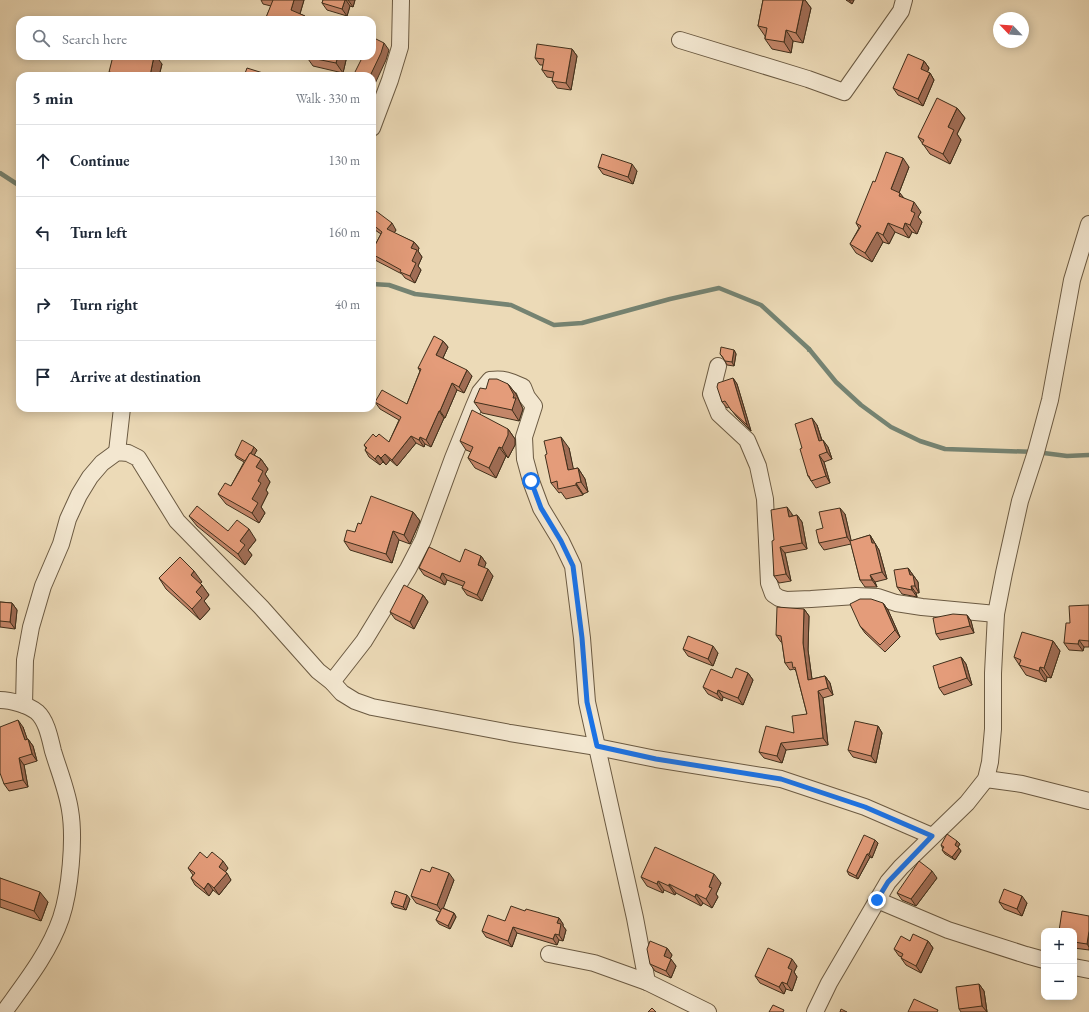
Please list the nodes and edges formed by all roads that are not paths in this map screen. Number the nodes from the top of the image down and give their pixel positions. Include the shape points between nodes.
1 (401, 0) edge
2 (904, 0) edge
3 (680, 40) dead end
4 (376, 117) edge
5 (1089, 224) edge
6 (718, 366) dead end
7 (122, 412) edge
8 (117, 452) junction
9 (996, 614) junction
10 (332, 682) junction
11 (0, 700) edge
12 (24, 705) junction
13 (597, 746) junction
14 (986, 779) junction
15 (1089, 801) edge
16 (932, 836) junction
17 (877, 900) junction
18 (549, 954) dead end
19 (1041, 959) edge
20 (1077, 967) edge
21 (1089, 970) edge
22 (647, 982) junction
23 (4, 1012) edge
24 (708, 1012) edge
25 (815, 1012) edge

1 - 4 street via 400,47
2 - 3 street via 901,11 844,92
5 - 9 street via 1072,280 1050,400 1010,540
6 - 9 street via 711,394 719,414 747,440 758,466 765,499 769,583 773,594 786,600 878,597 922,607
7 - 8 street
8 - 10 street via 128,453 138,458 177,521 261,607 318,671
8 - 12 street via 102,463 90,477 68,519 31,627 25,660
9 - 14 street via 993,729
10 - 13 street via 342,693 372,707 510,733
10 - 13 street via 364,642 423,540 480,392 490,380 510,380 523,387 534,406 524,437 525,459 541,508 573,566 587,702
11 - 12 street
12 - 23 street via 38,713 48,734 66,792 72,840 68,888 61,918 27,981
13 - 16 street via 656,759 781,779 865,807
13 - 22 street
14 - 15 street via 1022,784
14 - 16 street via 967,803
16 - 17 street via 888,882
17 - 19 street via 948,930
17 - 25 street
18 - 22 street via 594,964
20 - 21 street
22 - 24 street

